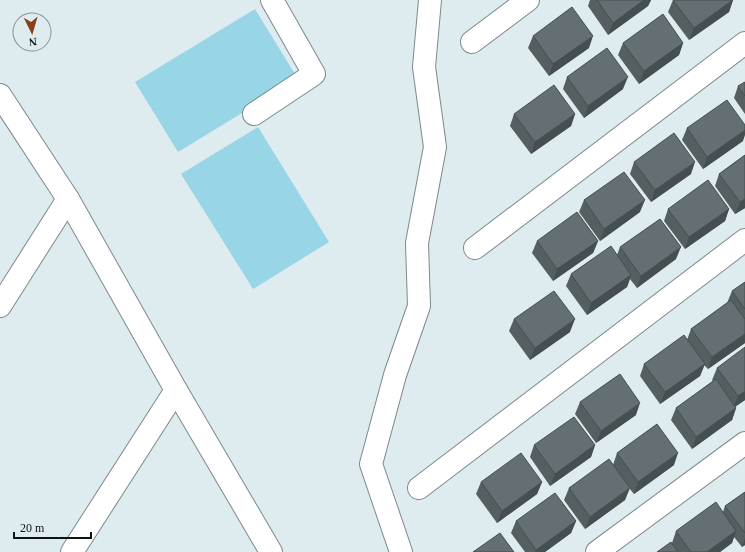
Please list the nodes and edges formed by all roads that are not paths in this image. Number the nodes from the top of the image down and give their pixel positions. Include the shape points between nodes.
1 (272, 0) edge
2 (430, 0) edge
3 (528, 0) edge
4 (472, 42) dead end
5 (745, 43) edge
6 (0, 94) edge
7 (254, 114) dead end
8 (68, 199) junction
9 (745, 240) edge
10 (475, 248) dead end
11 (0, 306) edge
12 (176, 390) junction
13 (745, 443) edge
14 (419, 488) dead end
15 (72, 552) edge
16 (270, 552) edge
17 (401, 552) edge
18 (596, 552) edge

1 - 7 street via 314,74
2 - 17 street via 424,67 435,146 417,243 419,306 395,375 371,464
3 - 4 street
5 - 10 street
6 - 8 street
8 - 11 street
8 - 12 street
9 - 14 street
12 - 15 street
12 - 16 street
13 - 18 street

